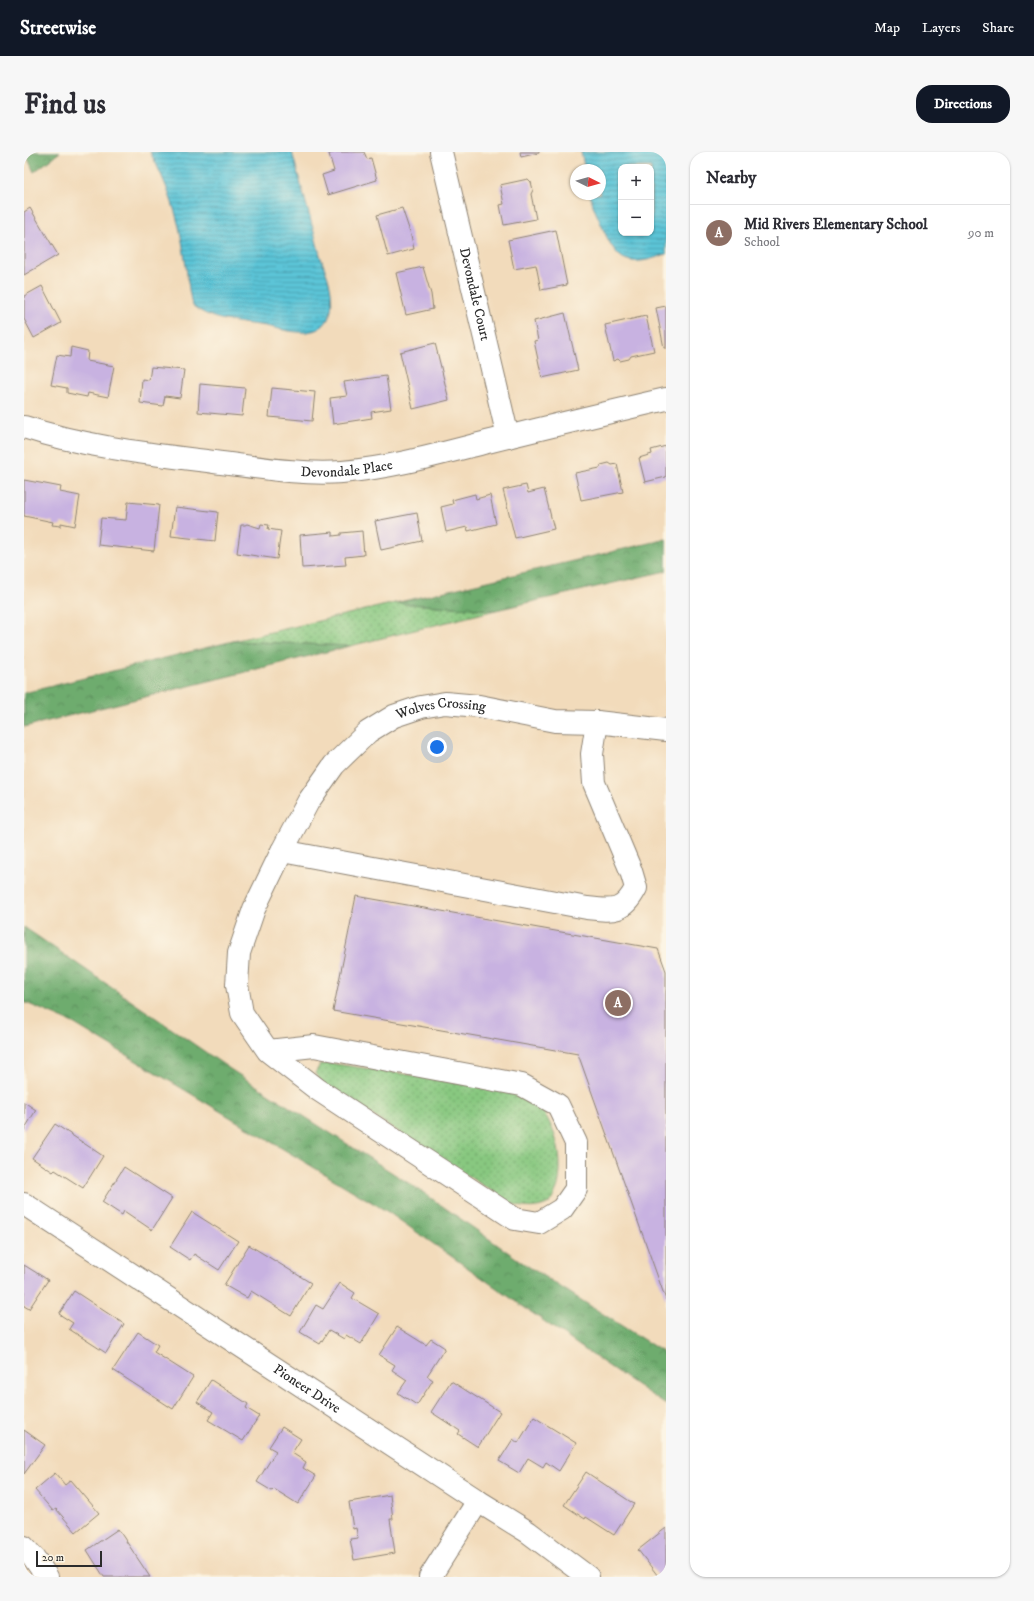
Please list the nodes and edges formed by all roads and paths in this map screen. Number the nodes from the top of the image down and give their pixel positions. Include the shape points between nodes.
1 (441, 152) edge
2 (666, 399) edge
3 (24, 427) edge
4 (508, 437) junction
5 (597, 722) junction
6 (666, 730) edge
7 (282, 851) junction
8 (268, 1051) junction
9 (24, 1204) edge
10 (478, 1501) junction
11 (24, 1547) edge
12 (47, 1577) edge
13 (430, 1577) edge
14 (588, 1577) edge

1 - 4 street, Devondale Court
2 - 4 street, Devondale Place
3 - 4 street, Devondale Place via 99,446 315,473 378,467
5 - 6 street, Wolves Crossing
5 - 7 street, Wolves Crossing via 555,721 479,706 445,703 421,707 394,716 368,732 334,765 308,802
5 - 7 street via 592,754 594,783 636,888 629,902 612,911
7 - 8 street, Wolves Crossing via 254,909 239,953 237,985 242,1013
8 - 8 street, Wolves Crossing via 318,1089 515,1219 540,1223 562,1209 576,1189 576,1143 558,1105 522,1085 314,1046
9 - 10 street, Pioneer Drive
10 - 13 street
10 - 14 street, Pioneer Drive via 528,1532
11 - 12 street

